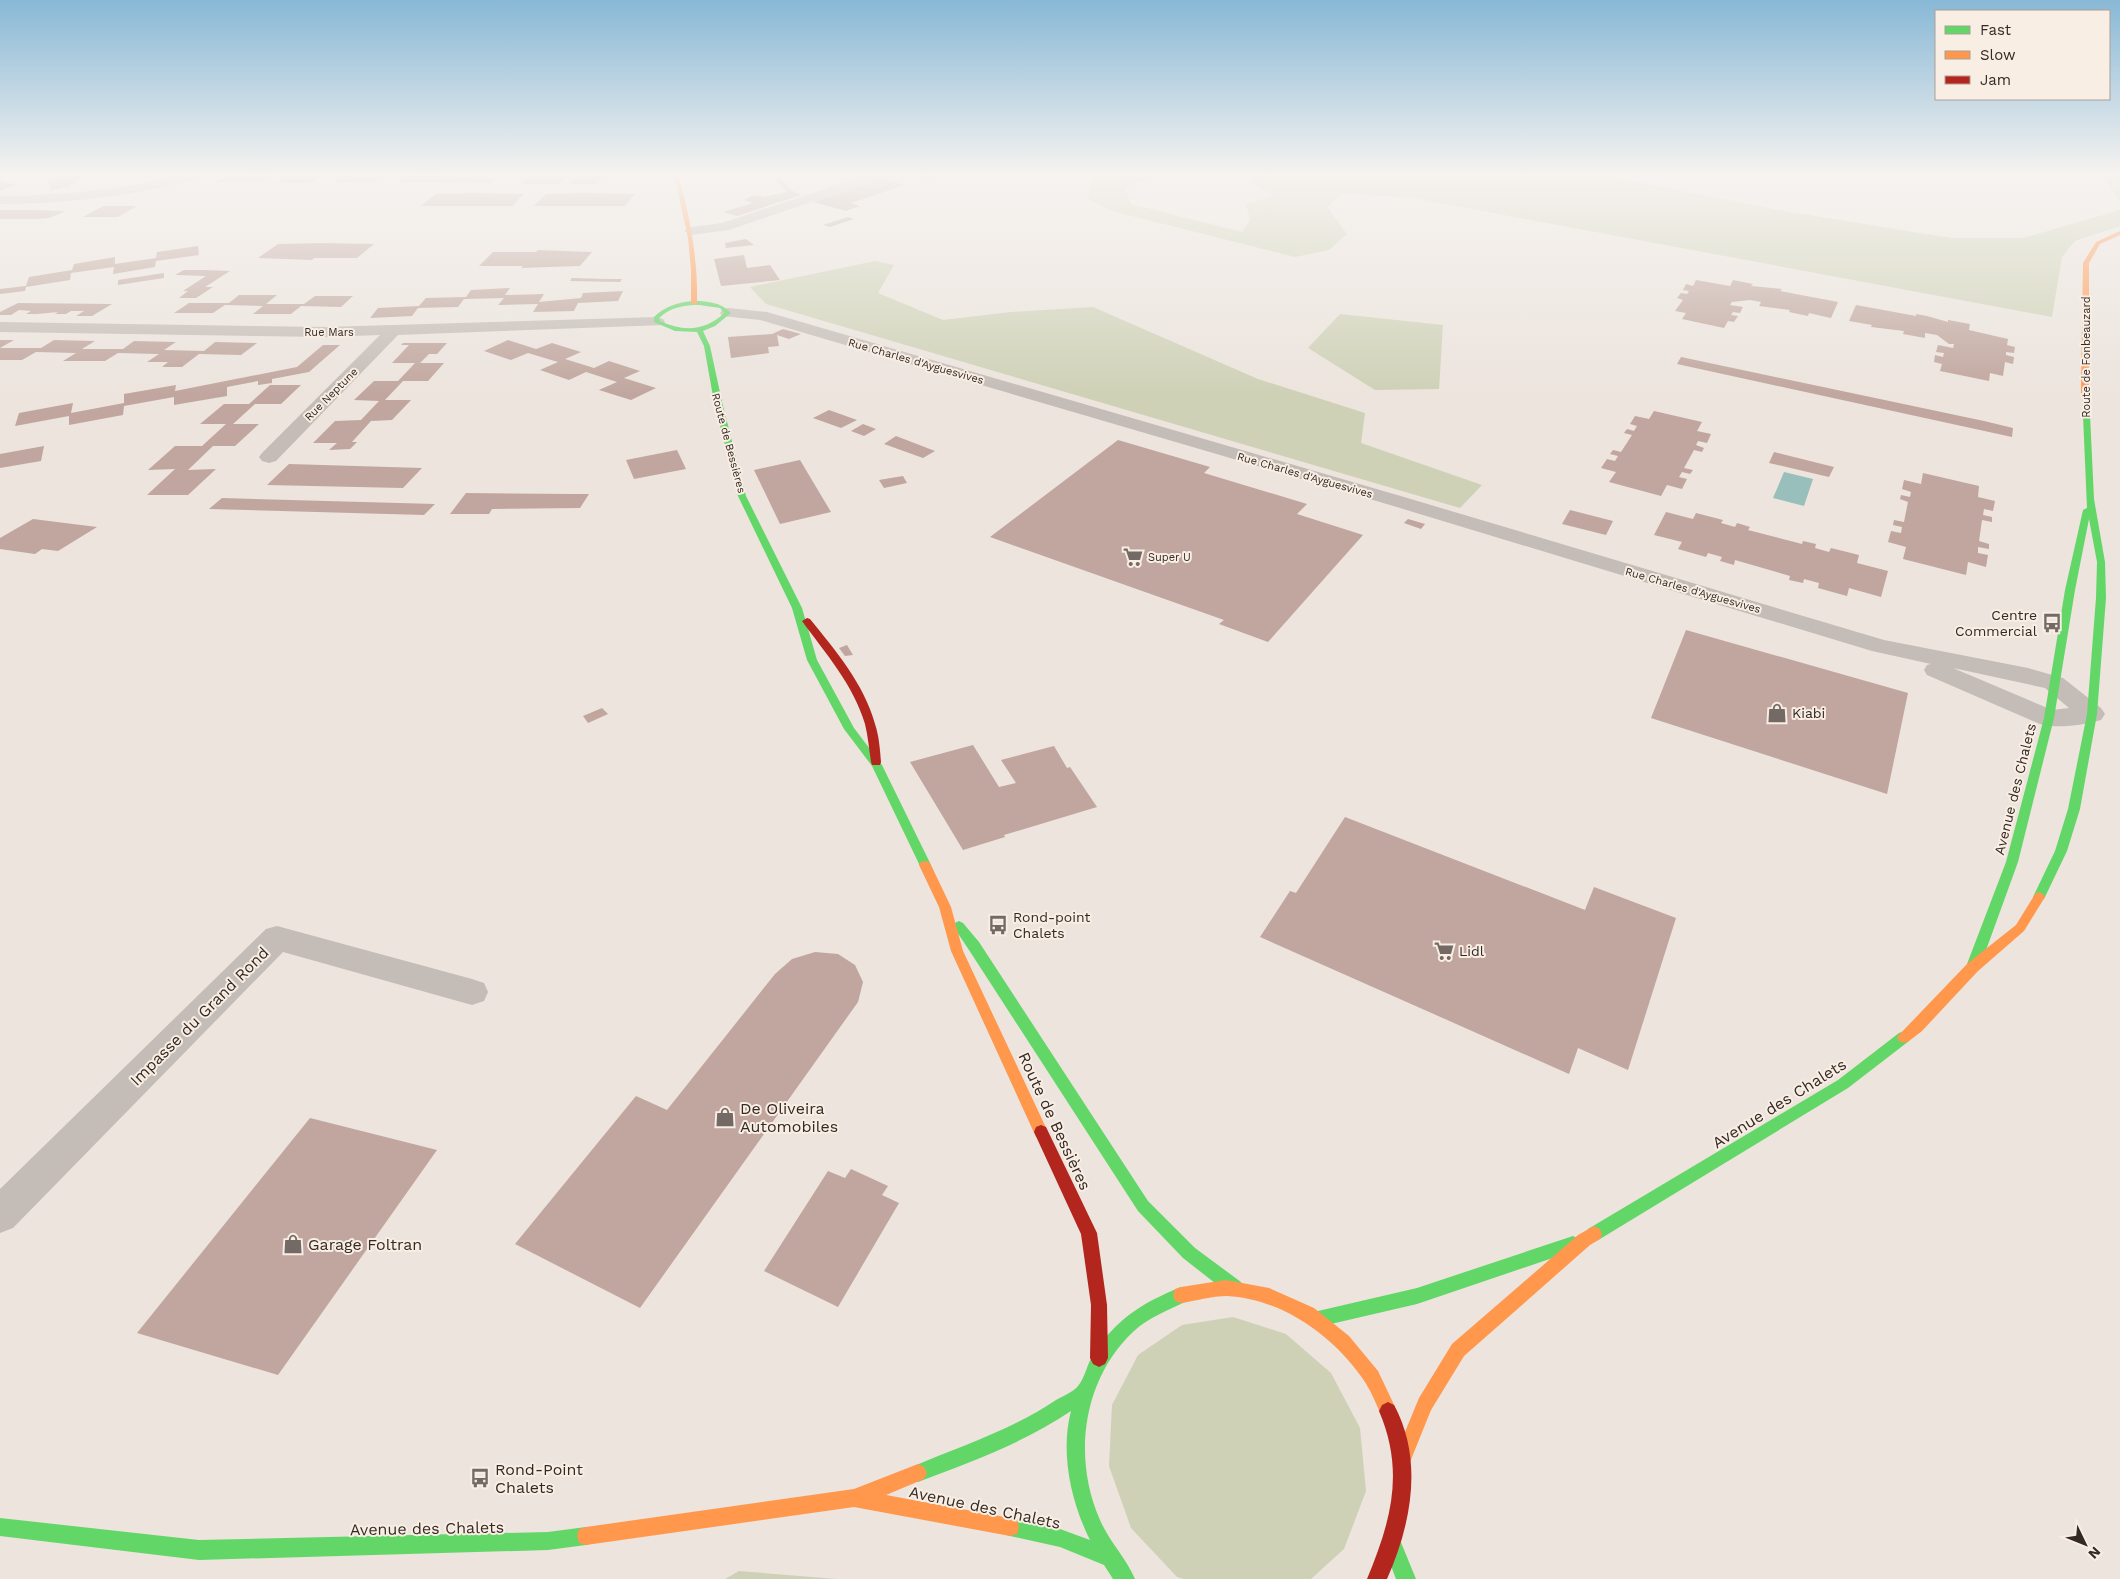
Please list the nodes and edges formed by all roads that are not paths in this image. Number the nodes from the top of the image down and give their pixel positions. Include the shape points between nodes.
1 (694, 248) edge
2 (2095, 248) edge
3 (694, 303) junction
4 (728, 313) junction
5 (657, 322) junction
6 (0, 327) edge
7 (699, 329) junction
8 (393, 332) junction
9 (269, 457) dead end
10 (2090, 498) junction
11 (796, 608) junction
12 (1880, 646) junction
13 (2051, 701) junction
14 (2092, 714) junction
15 (877, 765) junction
16 (945, 907) junction
17 (1973, 967) junction
18 (472, 992) dead end
19 (0, 1215) edge
20 (1584, 1240) junction
21 (1235, 1288) junction
22 (1318, 1319) junction
23 (1099, 1358) junction
24 (1084, 1392) junction
25 (1402, 1461) junction
26 (854, 1498) junction
27 (0, 1527) edge
28 (1393, 1547) junction
29 (1108, 1557) junction
30 (1126, 1579) edge
31 (1377, 1579) edge
32 (1406, 1579) edge

1 - 3 street via 697,283
2 - 10 street, Route de Fonbeauzard via 2086,263 2084,376
3 - 4 street via 722,306
3 - 5 street via 659,313
4 - 7 street via 717,324
4 - 12 street, Rue Charles d'Ayguesvives via 761,315
5 - 7 street via 674,329
5 - 8 street, Rue Mars
6 - 8 street, Rue Mars
7 - 11 street, Route de Bessières via 707,346 742,496
8 - 9 street, Rue Neptune
10 - 13 street, Route de Fonbeauzard
10 - 14 street, Route de Fonbeauzard via 2101,562
11 - 15 street, Route de Bessières via 812,660 848,729
11 - 15 street, Route de Bessières via 833,655 858,697 869,722
12 - 13 street, Rue Charles d'Ayguesvives
12 - 13 street, Rue Charles d'Ayguesvives via 2028,676
13 - 14 street, Rue Charles d'Ayguesvives
13 - 14 street, Rue Charles d'Ayguesvives
13 - 17 street, Avenue des Chalets via 2012,862
14 - 17 street, Avenue des Chalets via 2074,810 2048,883 2020,928
15 - 16 street, Route de Bessières
16 - 21 street, Route de Bessières via 974,946 1143,1206 1189,1253
16 - 23 street, Route de Bessières via 957,952 1089,1232 1099,1305
17 - 20 street, Avenue des Chalets via 1916,1027 1843,1084
18 - 19 street, Impasse du Grand Rond via 277,938
20 - 22 street, Avenue des Chalets via 1417,1296
20 - 25 street, Avenue des Chalets via 1458,1350 1425,1404
21 - 22 street, Route de Bessières via 1270,1296
21 - 23 street, Route de Bessières via 1194,1290 1157,1303 1125,1326
22 - 25 street, Route de Bessières via 1348,1346 1373,1379 1392,1418
23 - 24 street, Route de Bessières
24 - 26 street, Avenue des Chalets via 1041,1421
24 - 29 street, Route de Bessières via 1077,1422 1075,1456 1080,1491 1091,1524
25 - 28 street, Route de Bessières via 1403,1491
26 - 27 street, Avenue des Chalets via 548,1542 199,1550
26 - 29 street, Avenue des Chalets via 1060,1538
28 - 31 street, Route de Bessières
28 - 32 street
29 - 30 street, Route de Bessières

